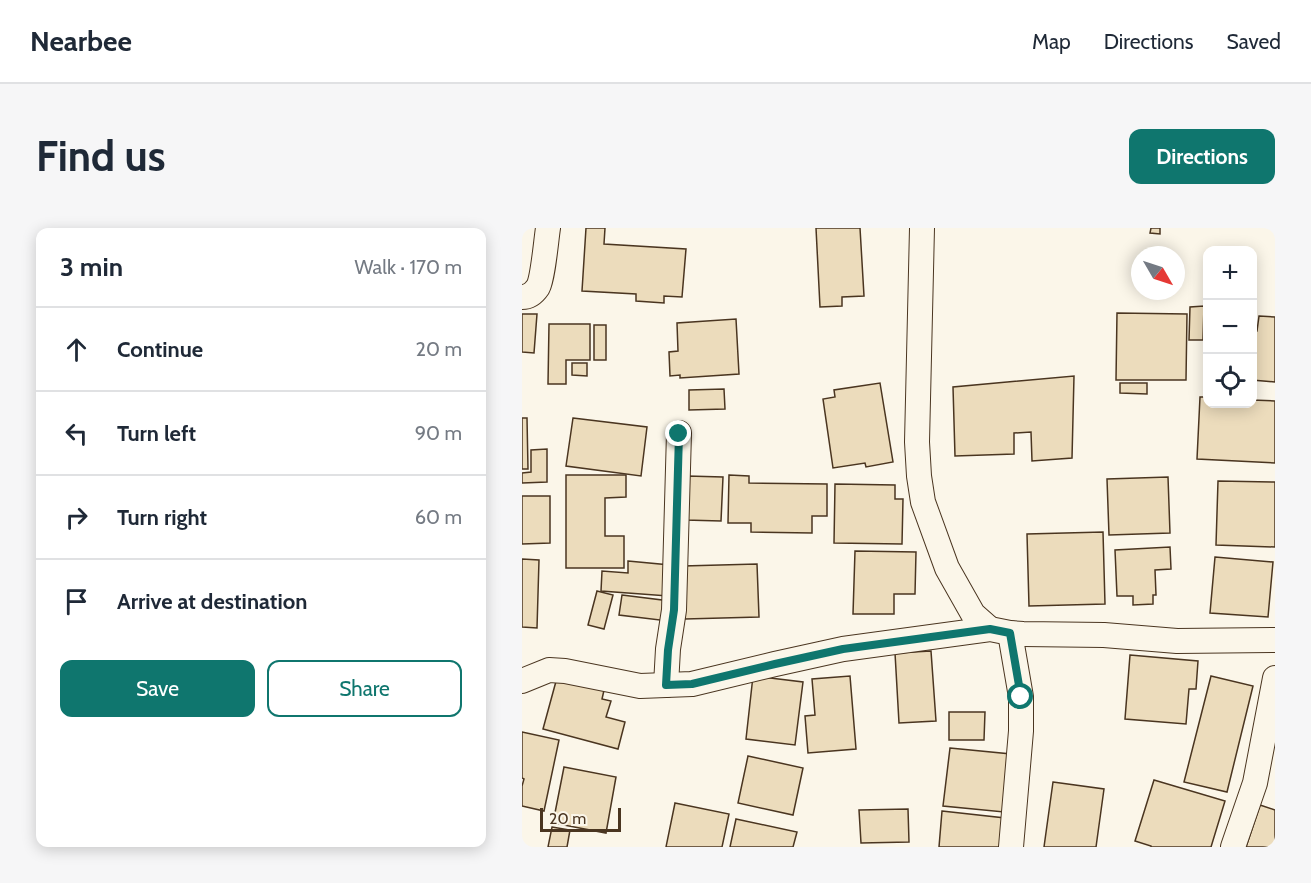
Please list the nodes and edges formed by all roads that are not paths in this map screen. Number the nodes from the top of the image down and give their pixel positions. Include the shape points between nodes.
1 (548, 228) edge
2 (922, 228) edge
3 (522, 297) edge
4 (679, 434) dead end
5 (1000, 631) junction
6 (1275, 640) edge
7 (1275, 678) edge
8 (522, 681) edge
9 (666, 685) junction
10 (1265, 783) edge
11 (1011, 847) edge
12 (1233, 847) edge

1 - 3 street via 540,283 534,293
2 - 5 street via 917,442 923,502 947,568 972,614
4 - 9 street via 674,610
5 - 6 street via 1177,641
5 - 9 street via 843,649 692,684
5 - 11 street via 1021,697
7 - 10 street
8 - 9 street via 549,670 565,670 640,686
10 - 12 street

